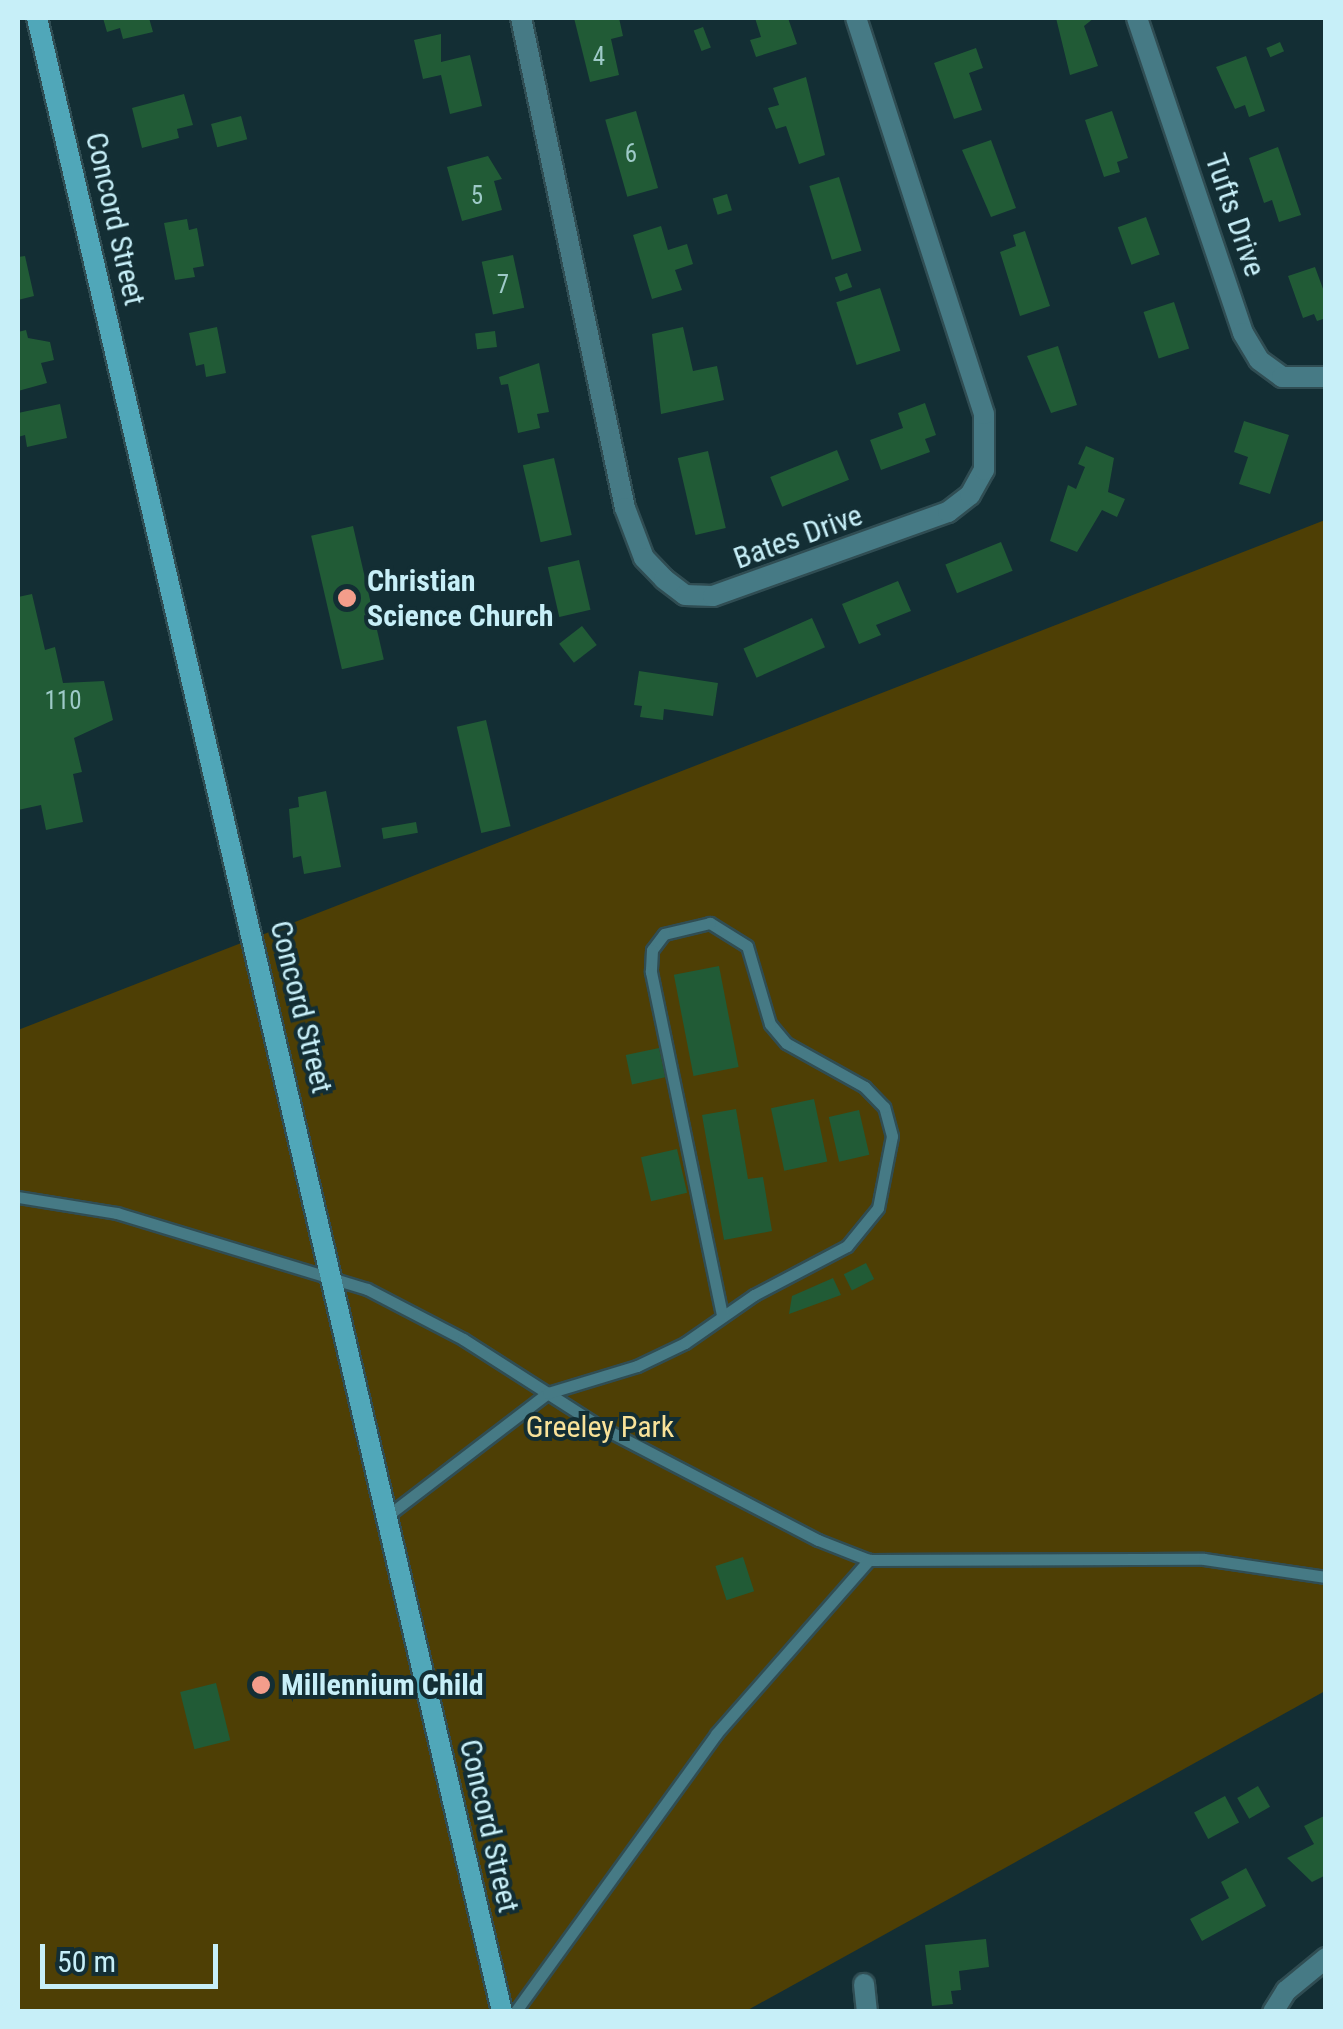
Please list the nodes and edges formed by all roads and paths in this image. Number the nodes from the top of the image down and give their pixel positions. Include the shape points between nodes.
1 (37, 18) edge
2 (521, 18) edge
3 (856, 18) edge
4 (1138, 18) edge
5 (1326, 377) edge
6 (18, 1196) edge
7 (332, 1276) junction
8 (722, 1316) junction
9 (548, 1392) junction
10 (386, 1516) junction
11 (869, 1560) junction
12 (1326, 1577) edge
13 (1326, 1958) edge
14 (864, 1984) dead end
15 (502, 2012) edge
16 (515, 2012) edge
17 (867, 2012) edge
18 (1273, 2012) edge

1 - 7 main road, Concord Street
2 - 3 street, Bates Drive via 625,508 644,558 664,579 685,595 713,596 948,512 970,495 984,470 984,414
4 - 5 street, Tufts Drive via 1243,333 1259,360 1282,377
6 - 7 lane via 117,1213
7 - 9 lane via 411,1310
7 - 10 main road, Concord Street
8 - 8 lane via 848,1246 878,1208 892,1136 884,1107 865,1087 786,1043 770,1024 747,946 710,922 664,934 652,950 652,972
8 - 9 lane via 637,1366
9 - 10 lane
9 - 11 lane via 714,1487
10 - 15 main road, Concord Street
11 - 12 lane via 1204,1558
11 - 16 lane via 716,1734
13 - 18 street via 1286,1991
14 - 17 street

